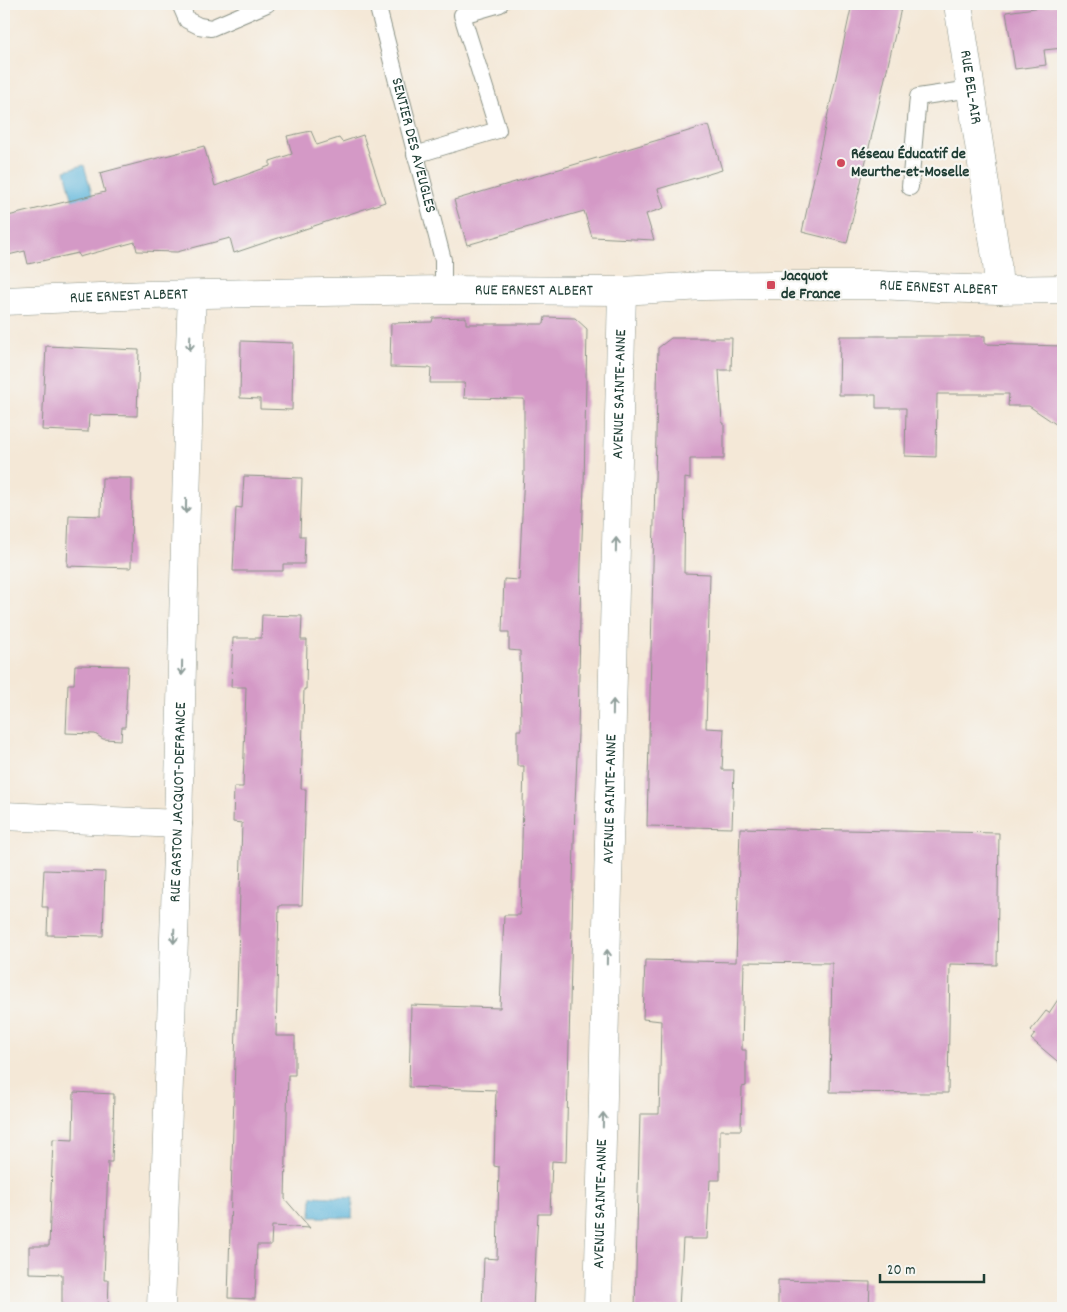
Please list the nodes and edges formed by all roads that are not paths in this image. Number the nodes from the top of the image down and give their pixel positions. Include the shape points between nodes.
1 (180, 4) edge
2 (267, 4) edge
3 (376, 4) edge
4 (500, 4) edge
5 (958, 4) edge
6 (971, 89) junction
7 (415, 155) junction
8 (910, 187) dead end
9 (1063, 289) edge
10 (443, 290) junction
11 (622, 290) junction
12 (999, 290) junction
13 (192, 294) junction
14 (4, 301) edge
15 (4, 816) edge
16 (178, 824) junction
17 (161, 1308) edge
18 (598, 1308) edge

1 - 2 lane via 187,20 211,28
3 - 7 lane, SENTIER DES AVEUGLES
4 - 7 lane via 462,15 498,130
5 - 6 street, RUE BEL-AIR
6 - 8 lane via 918,97
6 - 12 street, RUE BEL-AIR
7 - 10 lane, SENTIER DES AVEUGLES via 443,260
9 - 12 street, RUE ERNEST ALBERT
10 - 11 street, RUE ERNEST ALBERT
10 - 13 street, RUE ERNEST ALBERT
11 - 12 street, RUE ERNEST ALBERT via 771,285
18 -> 11 street, AVENUE SAINTE-ANNE
13 - 14 street, RUE ERNEST ALBERT
13 -> 16 street, RUE GASTON JACQUOT-DEFRANCE
15 - 16 street
16 -> 17 street, RUE GASTON JACQUOT-DEFRANCE

